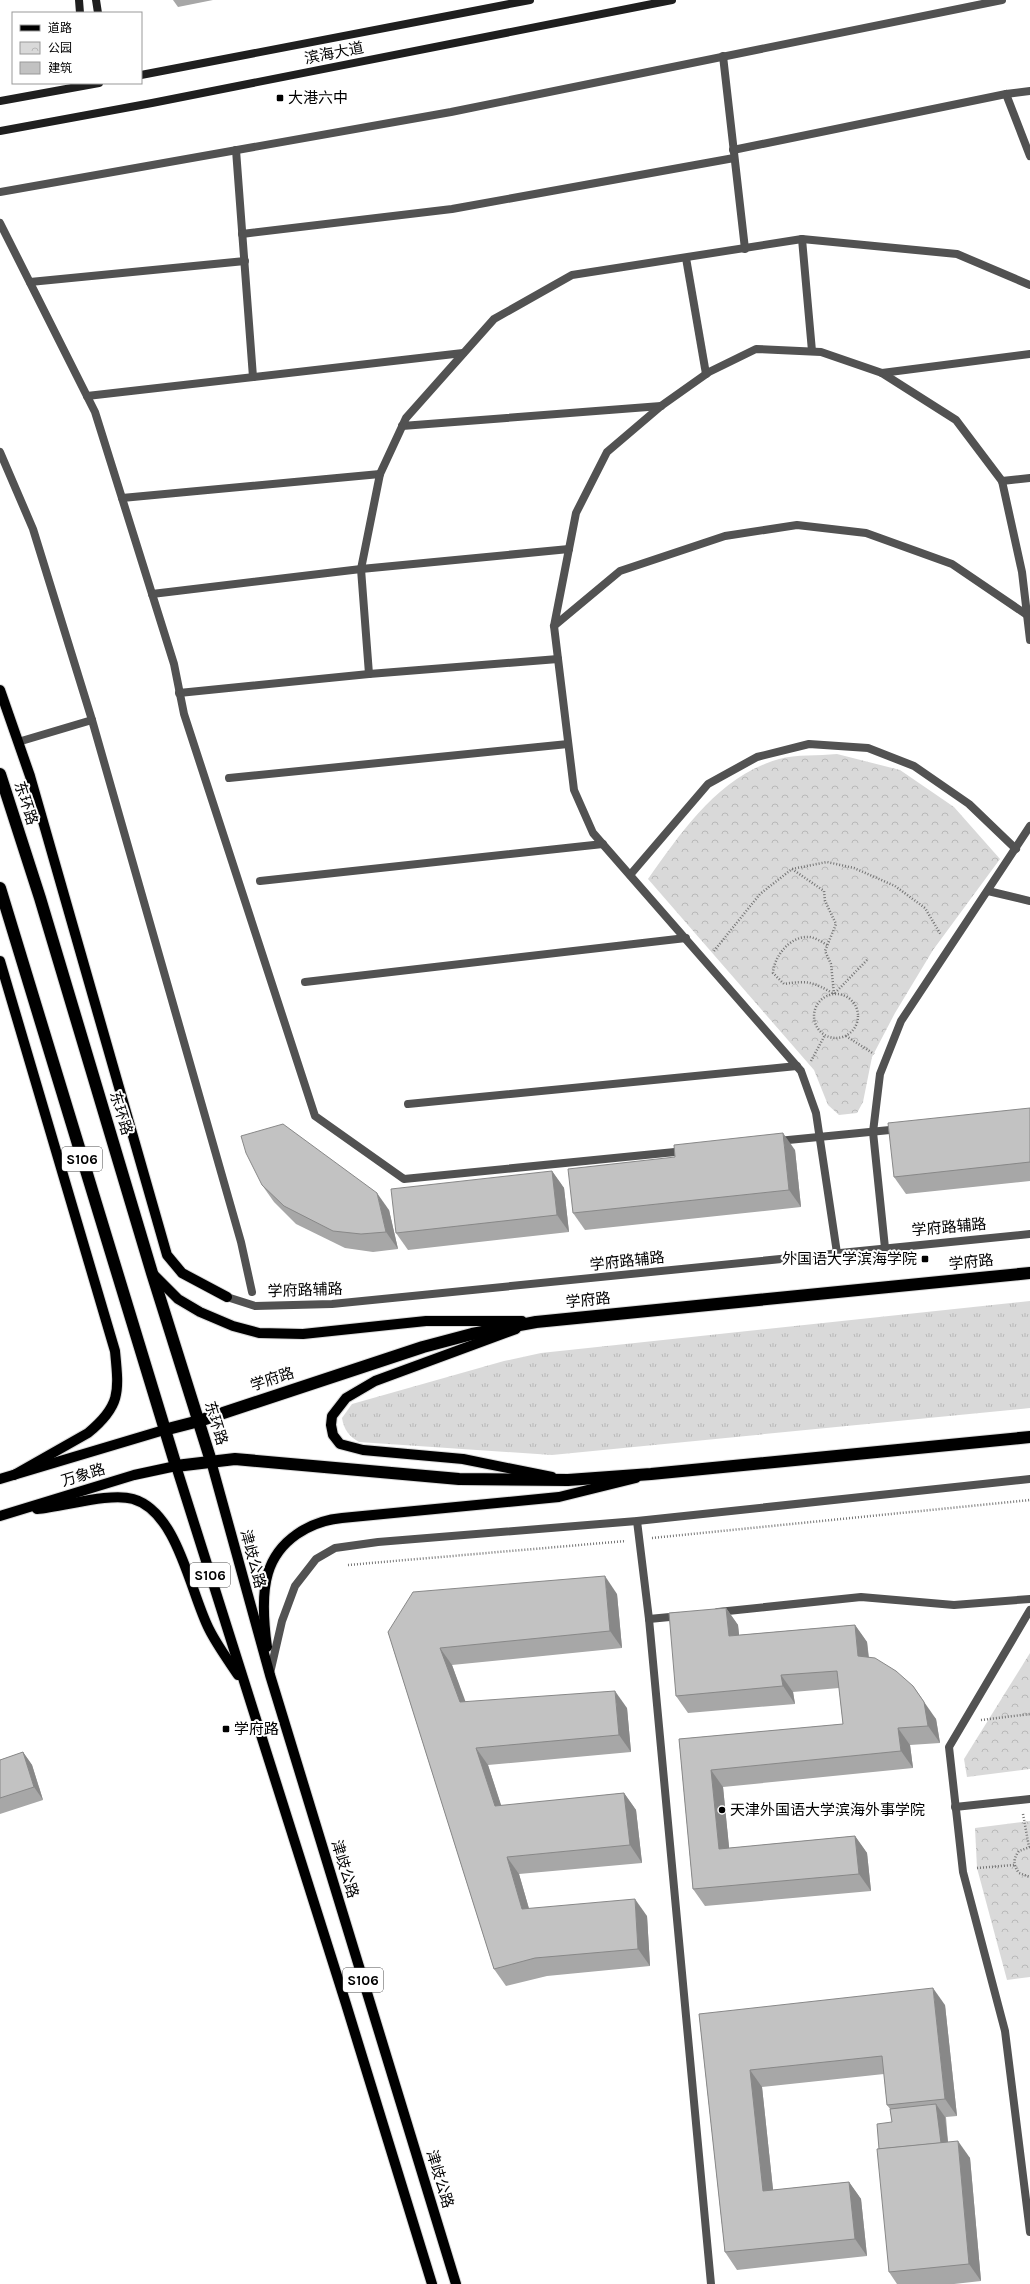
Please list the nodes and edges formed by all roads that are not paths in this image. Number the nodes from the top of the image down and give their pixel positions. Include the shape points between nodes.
1 (79, 0) edge
2 (96, 0) edge
3 (530, 0) edge
4 (672, 0) edge
5 (1002, 0) edge
6 (80, 12) edge
7 (98, 12) edge
8 (724, 56) junction
9 (142, 75) edge
10 (86, 84) edge
11 (1030, 91) edge
12 (1006, 94) junction
13 (0, 101) edge
14 (0, 131) edge
15 (236, 150) junction
16 (734, 154) junction
17 (1030, 156) edge
18 (0, 192) edge
19 (0, 222) edge
20 (242, 234) junction
21 (802, 239) junction
22 (745, 249) junction
23 (686, 258) junction
24 (244, 261) junction
25 (30, 282) junction
26 (1030, 285) edge
27 (812, 351) junction
28 (463, 353) junction
29 (1030, 354) edge
30 (882, 373) junction
31 (706, 374) junction
32 (254, 377) junction
33 (87, 396) junction
34 (661, 406) junction
35 (402, 426) junction
36 (0, 452) edge
37 (3, 466) edge
38 (380, 474) junction
39 (1030, 478) edge
40 (1002, 481) junction
41 (122, 498) junction
42 (569, 550) junction
43 (361, 569) junction
44 (1027, 593) edge
45 (152, 594) junction
46 (1027, 615) junction
47 (554, 626) junction
48 (1030, 640) edge
49 (558, 659) junction
50 (369, 674) junction
51 (0, 690) edge
52 (180, 693) junction
53 (92, 720) junction
54 (18, 742) junction
55 (568, 744) junction
56 (0, 774) edge
57 (228, 778) dead end
58 (1029, 829) edge
59 (603, 844) junction
60 (1016, 849) junction
61 (630, 874) junction
62 (260, 881) dead end
63 (0, 888) edge
64 (988, 891) junction
65 (1030, 901) edge
66 (686, 938) junction
67 (0, 961) edge
68 (305, 982) dead end
69 (797, 1066) junction
70 (408, 1104) dead end
71 (912, 1128) edge
72 (873, 1132) junction
73 (820, 1137) junction
74 (773, 1142) edge
75 (694, 1150) edge
76 (1030, 1234) edge
77 (885, 1248) junction
78 (837, 1253) junction
79 (152, 1273) junction
80 (1030, 1273) edge
81 (252, 1292) dead end
82 (228, 1297) joint
83 (536, 1322) junction
84 (199, 1421) junction
85 (164, 1430) junction
86 (1030, 1437) edge
87 (211, 1461) junction
88 (176, 1466) junction
89 (651, 1474) junction
90 (14, 1475) junction
91 (0, 1479) edge
92 (1030, 1479) edge
93 (568, 1480) junction
94 (17, 1511) junction
95 (0, 1516) edge
96 (637, 1521) junction
97 (1030, 1598) edge
98 (1030, 1610) edge
99 (712, 1612) edge
100 (688, 1615) edge
101 (649, 1619) junction
102 (270, 1675) junction
103 (244, 1683) junction
104 (1030, 1799) edge
105 (955, 1807) junction
106 (1030, 2232) edge
107 (432, 2284) edge
108 (456, 2284) edge
109 (710, 2284) edge

1 - 6 main road
2 - 7 main road
3 - 9 main road, 滨海大道
4 - 14 main road, 滨海大道 via 160,102
5 - 8 street
8 - 15 street via 451,112
8 - 16 street
10 - 13 main road
11 - 12 street
12 - 16 street
12 - 17 street
15 - 18 street
15 - 20 street
16 - 20 street via 452,209
16 - 22 street
19 - 25 street
20 - 24 street
21 - 22 street
21 - 26 street via 958,254
21 - 27 street
22 - 23 street
23 - 28 street via 572,275 494,319
23 - 31 street
24 - 25 street
24 - 32 street
25 - 33 street
27 - 30 street
27 - 31 street via 756,349
28 - 32 street
28 - 35 street via 406,418
29 - 30 street
30 - 40 street via 956,420
31 - 34 street
32 - 33 street
33 - 41 street via 95,412
34 - 35 street
34 - 42 street via 607,452 576,513
35 - 38 street
36 - 37 street
37 - 53 street via 33,529
38 - 41 street
38 - 43 street
39 - 40 street
40 - 44 street
41 - 45 street
42 - 43 street
42 - 47 street
43 - 45 street
43 - 50 street
44 - 46 street
45 - 52 street via 174,664
46 - 47 street via 952,564 866,533 798,525 725,536 620,571
46 - 48 street
47 - 49 street
49 - 50 street
49 - 55 street
50 - 52 street
51 - 54 main road
52 - 75 street via 184,714 315,1116 404,1179
53 - 54 street
53 - 81 street via 236,1226
54 - 82 main road via 30,776 167,1255 182,1273
55 - 57 street
55 - 59 street via 574,790 593,833
56 - 79 highway, 东环路 / S106 via 40,898
58 - 60 street
59 - 61 street
59 - 62 street
60 - 61 street via 969,804 914,766 868,748 809,744 757,757 708,784
60 - 64 street
61 - 66 street
63 - 85 highway, S106
64 - 65 street
64 - 72 street via 900,1021 880,1074
66 - 68 street
66 - 69 street
67 - 90 main road via 115,1351 118,1380 113,1406 98,1424 88,1433
69 - 70 street
69 - 73 street via 816,1113
71 - 72 street
72 - 73 street
72 - 77 street
73 - 74 street
73 - 78 street
76 - 77 street, 学府路辅路
77 - 78 street, 学府路辅路
78 - 82 street, 学府路辅路 via 332,1304 255,1306
79 - 83 main road via 178,1299 200,1312 233,1326 259,1333 303,1334 426,1320
79 - 84 highway, 东环路 / S106
80 - 83 highway, 学府路
83 - 84 highway, 学府路 via 472,1334 423,1347
83 - 93 main road via 375,1381 346,1398 336,1408 331,1425 333,1436 340,1444 348,1447 463,1459
84 - 85 highway, 学府路
84 - 87 highway, 东环路 / S106
85 - 88 highway, S106
85 - 90 main road, 万象路
86 - 89 highway
87 - 88 highway
87 - 93 highway via 257,1460 485,1480
87 - 102 main road, 津歧公路 / S106
88 - 94 main road, 万象路 via 134,1475
88 - 103 main road, S106
89 - 93 highway
89 - 102 main road via 559,1497 330,1519 299,1532 278,1553 268,1573 265,1612
90 - 91 main road, 万象路
92 - 96 street
94 - 95 main road, 万象路
94 - 103 main road via 116,1498 133,1499 151,1509 171,1534 209,1629
96 - 101 street
96 - 102 street via 357,1544 335,1548 316,1559 295,1586 282,1621
97 - 99 street via 954,1605 861,1598
98 - 105 street via 949,1747
100 - 101 street
101 - 109 street
102 - 108 main road, 津歧公路 / S106
103 - 107 main road, S106
104 - 105 street
105 - 106 street via 962,1869 1005,2031

